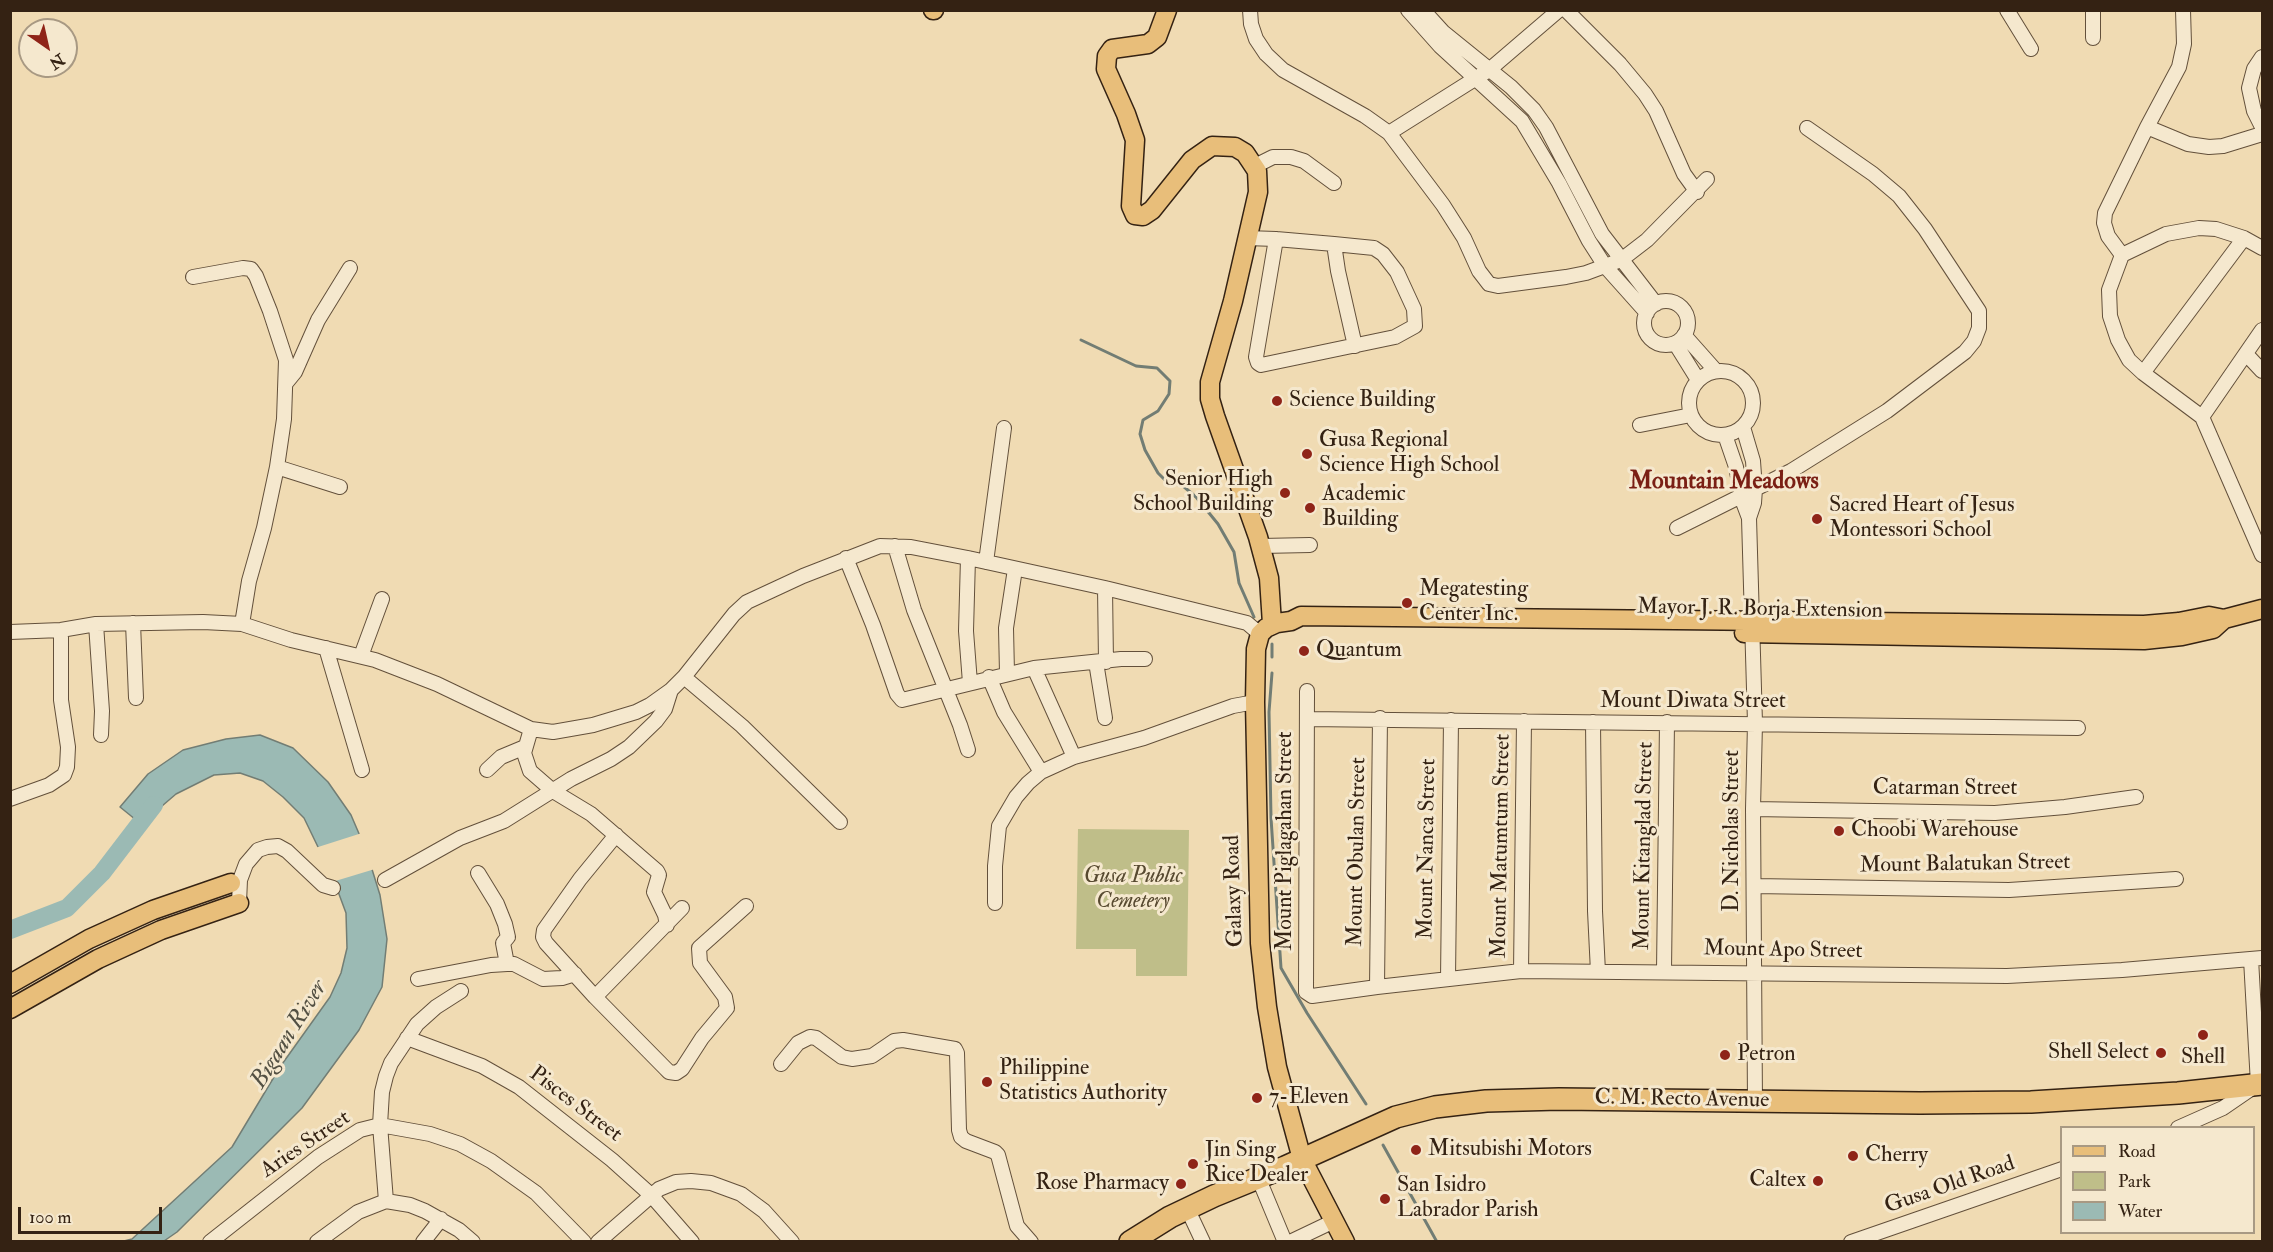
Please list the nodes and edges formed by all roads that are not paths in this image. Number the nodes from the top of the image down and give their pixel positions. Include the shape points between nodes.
1 (1167, 10) edge
2 (1250, 10) edge
3 (1408, 10) edge
4 (1423, 10) edge
5 (1559, 10) edge
6 (1566, 10) edge
7 (2007, 10) edge
8 (2093, 10) edge
9 (2183, 10) edge
10 (2093, 38) dead end
11 (2031, 49) dead end
12 (2262, 57) edge
13 (1489, 70) junction
14 (1476, 78) junction
15 (2147, 127) junction
16 (2262, 127) edge
17 (1807, 128) dead end
18 (1389, 133) junction
19 (2262, 134) edge
20 (1255, 166) junction
21 (1707, 179) dead end
22 (1334, 183) dead end
23 (1696, 192) junction
24 (1246, 238) junction
25 (2244, 238) junction
26 (1276, 239) junction
27 (1334, 244) junction
28 (2262, 248) edge
29 (2122, 255) junction
30 (1621, 260) junction
31 (1605, 266) junction
32 (350, 268) dead end
33 (193, 277) dead end
34 (1652, 308) junction
35 (2262, 330) edge
36 (1679, 339) junction
37 (1355, 346) junction
38 (2247, 355) junction
39 (1716, 371) junction
40 (2262, 371) edge
41 (2144, 373) junction
42 (1698, 380) junction
43 (286, 383) junction
44 (1690, 415) junction
45 (2202, 417) junction
46 (1640, 425) dead end
47 (1743, 427) junction
48 (1004, 428) dead end
49 (1725, 435) junction
50 (277, 466) junction
51 (340, 487) dead end
52 (1755, 489) junction
53 (1742, 495) junction
54 (1749, 518) junction
55 (1677, 528) dead end
56 (1310, 545) dead end
57 (896, 546) junction
58 (1261, 546) junction
59 (2262, 555) edge
60 (846, 558) junction
61 (968, 558) junction
62 (986, 562) junction
63 (1015, 569) junction
64 (1105, 588) junction
65 (382, 599) dead end
66 (2243, 615) edge
67 (133, 623) junction
68 (96, 624) junction
69 (242, 624) junction
70 (1753, 626) junction
71 (1266, 629) junction
72 (61, 630) junction
73 (10, 632) edge
74 (326, 648) junction
75 (361, 656) junction
76 (1145, 659) dead end
77 (1101, 662) junction
78 (1034, 668) junction
79 (1007, 673) junction
80 (684, 676) junction
81 (989, 677) junction
82 (970, 683) junction
83 (670, 690) junction
84 (946, 690) junction
85 (1307, 691) dead end
86 (136, 698) dead end
87 (1255, 702) junction
88 (1105, 718) dead end
89 (1307, 718) junction
90 (1380, 718) junction
91 (1451, 720) junction
92 (1524, 721) junction
93 (1667, 722) junction
94 (1593, 723) junction
95 (1755, 723) junction
96 (2078, 728) dead end
97 (531, 729) junction
98 (101, 735) dead end
99 (525, 747) junction
100 (968, 750) dead end
101 (1074, 757) junction
102 (362, 770) dead end
103 (487, 770) dead end
104 (1041, 772) junction
105 (554, 791) junction
106 (2136, 797) dead end
107 (10, 799) edge
108 (1753, 809) junction
109 (840, 822) dead end
110 (616, 835) junction
111 (478, 873) dead end
112 (2176, 879) dead end
113 (385, 880) dead end
114 (231, 883) dead end
115 (1754, 886) junction
116 (333, 888) dead end
117 (239, 903) joint
118 (995, 903) dead end
119 (746, 906) dead end
120 (682, 909) dead end
121 (667, 925) junction
122 (2257, 958) edge
123 (507, 964) junction
124 (1521, 971) junction
125 (1664, 971) junction
126 (1598, 972) junction
127 (1755, 972) junction
128 (575, 974) junction
129 (418, 979) dead end
130 (1448, 979) junction
131 (10, 984) edge
132 (1377, 987) junction
133 (461, 991) dead end
134 (1306, 992) joint
135 (595, 997) junction
136 (10, 1010) edge
137 (407, 1038) junction
138 (781, 1064) dead end
139 (2260, 1084) edge
140 (1755, 1102) junction
141 (380, 1125) junction
142 (2182, 1126) edge
143 (1302, 1159) junction
144 (2060, 1169) edge
145 (1258, 1177) junction
146 (651, 1195) junction
147 (386, 1201) junction
148 (1187, 1208) junction
149 (441, 1219) junction
150 (1334, 1221) junction
151 (1130, 1241) edge
152 (210, 1242) edge
153 (317, 1242) edge
154 (423, 1242) edge
155 (473, 1242) edge
156 (584, 1242) edge
157 (598, 1242) edge
158 (692, 1242) edge
159 (792, 1242) edge
160 (1031, 1242) edge
161 (1203, 1242) edge
162 (1287, 1242) edge
163 (1345, 1242) edge
164 (1851, 1242) edge

1 - 20 main road via 1160,33 1153,41 1118,47 1107,56 1106,69 1135,140 1131,206 1134,215 1152,210 1192,160 1212,146 1235,147
2 - 18 street via 1256,39 1283,70
3 - 14 street
4 - 13 street
5 - 13 street
6 - 23 street via 1645,94
7 - 11 street
8 - 10 street
9 - 15 street via 2184,44 2179,67
12 - 16 street via 2249,88
13 - 14 street
13 - 30 street via 1534,110 1546,127 1602,234
14 - 18 street
14 - 31 street via 1530,132
15 - 19 street via 2188,144 2209,147
15 - 29 street via 2105,213 2108,236
17 - 52 street via 1899,196 1979,311 1979,328 1965,352 1913,393 1851,435
18 - 31 street via 1443,205 1490,284 1566,277
20 - 22 street via 1274,158 1291,157 1304,161
20 - 24 main road, Galaxy Road via 1259,186
21 - 23 street
23 - 30 street
24 - 26 street
24 - 58 main road, Galaxy Road via 1233,301 1213,365 1210,399
25 - 28 street
25 - 29 street via 2216,228 2199,228 2166,234
25 - 41 street
26 - 27 street
26 - 37 street via 1258,363
27 - 37 street
27 - 37 street via 1374,248 1383,254 1397,272 1414,309 1416,321 1410,331
29 - 41 street via 2109,290 2110,316 2129,360
30 - 31 street
30 - 34 street
31 - 34 street
32 - 43 street
33 - 43 street via 251,269 283,350
34 - 36 street via 1644,326 1650,338 1661,345
34 - 36 street via 1670,302 1682,309 1688,322
35 - 38 street
36 - 39 street
36 - 42 street
38 - 40 street
38 - 45 street
39 - 42 street
39 - 47 street via 1740,376 1753,396 1750,418
41 - 45 street
42 - 44 street via 1689,397
43 - 50 street
44 - 46 street
44 - 49 street via 1704,431
45 - 59 street
47 - 49 street
47 - 52 street via 1753,461
48 - 62 street
49 - 53 street
50 - 51 street
50 - 69 street
52 - 53 street
52 - 54 street
53 - 54 street
53 - 55 street
54 - 70 street, D. Nicholas Street
56 - 58 street
57 - 60 street via 880,546
57 - 61 street
57 - 84 street via 914,610
58 - 71 main road, Galaxy Road via 1269,578
60 - 80 street via 747,602
60 - 84 street via 900,699
61 - 62 street
61 - 82 street via 966,631
62 - 63 street
63 - 64 street
63 - 79 street via 1006,628
64 - 71 street
64 - 77 street
65 - 75 street
66 - 70 main road, Mayor J. R. Borja Extension via 2213,629 2144,640 2061,631
67 - 68 street
67 - 69 street
67 - 86 street
68 - 72 street
68 - 98 street
69 - 74 street
70 - 71 main road, Mayor J. R. Borja Extension via 1300,627 1291,621
70 - 95 street, D. Nicholas Street
71 - 87 main road, Galaxy Road via 1256,648
72 - 73 street
72 - 107 street via 61,700 67,767 57,780
74 - 75 street
74 - 102 street
75 - 97 street via 437,684
76 - 77 street
77 - 78 street
77 - 88 street
78 - 79 street
78 - 101 street
79 - 81 street
80 - 83 street
80 - 109 street via 742,726
81 - 82 street
81 - 104 street via 1004,712
82 - 84 street
83 - 97 street via 636,712 593,725 553,732
83 - 105 street via 665,709 645,734 611,759
84 - 100 street
85 - 89 street, Mount Piglagahan Street
87 - 101 street
87 - 143 main road, Galaxy Road via 1260,943 1277,1067
89 - 90 street, Mount Diwata Street
89 - 134 street, Mount Piglagahan Street
90 - 91 street, Mount Diwata Street
90 - 132 street, Mount Obulan Street
91 - 92 street, Mount Diwata Street
91 - 130 street, Mount Nanca Street
92 - 94 street, Mount Diwata Street
92 - 124 street, Mount Matumtum Street
93 - 94 street, Mount Diwata Street
93 - 95 street, Mount Diwata Street
93 - 125 street, Mount Kitanglad Street
94 - 126 street
95 - 96 street, Mount Diwata Street
95 - 108 street, D. Nicholas Street
97 - 99 street
99 - 103 street via 501,757
99 - 105 street via 530,771
101 - 104 street
104 - 118 street via 1016,797 999,826
105 - 110 street
105 - 113 street via 504,821 460,838
106 - 108 street, Catarman Street via 1995,813
108 - 115 street, D. Nicholas Street
110 - 121 street via 657,871 654,891
110 - 128 street via 544,930 546,943
111 - 123 street via 505,924
112 - 115 street, Mount Balatukan Street via 2009,890
114 - 131 main road via 153,910 88,939
115 - 127 street, D. Nicholas Street
116 - 117 street via 323,885 287,851 278,846 267,847 258,850 246,864 240,880
117 - 136 main road via 161,930 108,954
119 - 135 street via 699,948 700,963 725,997 727,1008 676,1073 669,1072
120 - 121 street
121 - 135 street
122 - 127 street, Mount Apo Street via 2007,976
122 - 139 street
123 - 128 street via 543,979
123 - 129 street
124 - 126 street, Mount Apo Street
124 - 130 street, Mount Apo Street
125 - 126 street, Mount Apo Street
125 - 127 street, Mount Apo Street
127 - 140 street, D. Nicholas Street
128 - 135 street
130 - 132 street, Mount Apo Street
132 - 134 street, Mount Apo Street via 1312,996
133 - 137 street via 427,1014
137 - 141 street via 386,1076
137 - 146 street, Pisces Street via 482,1066 519,1087
138 - 160 street via 798,1043 810,1037 842,1058 852,1059 872,1056 894,1041 903,1040 955,1049 961,1137 996,1152 1017,1226
139 - 140 highway, C. M. Recto Avenue via 2178,1094 2031,1102
139 - 142 street via 2223,1108
140 - 143 highway, C. M. Recto Avenue via 1559,1099 1464,1103 1396,1117
141 - 147 street
141 - 152 street, Aries Street via 360,1130 318,1157
141 - 156 street, Aries Street via 430,1134 492,1161 536,1193
143 - 145 highway, C. M. Recto Avenue
143 - 150 main road, Galaxy Road
144 - 164 street, Gusa Old Road
145 - 148 highway, C. M. Recto Avenue
145 - 162 street
146 - 157 street
146 - 158 street, Pisces Street
146 - 159 street via 676,1182 725,1187 753,1202
147 - 149 street via 410,1205
147 - 153 street via 358,1212
148 - 151 highway, C. M. Recto Avenue
148 - 161 street
149 - 154 street
149 - 155 street
150 - 162 street
150 - 163 main road, Galaxy Road

